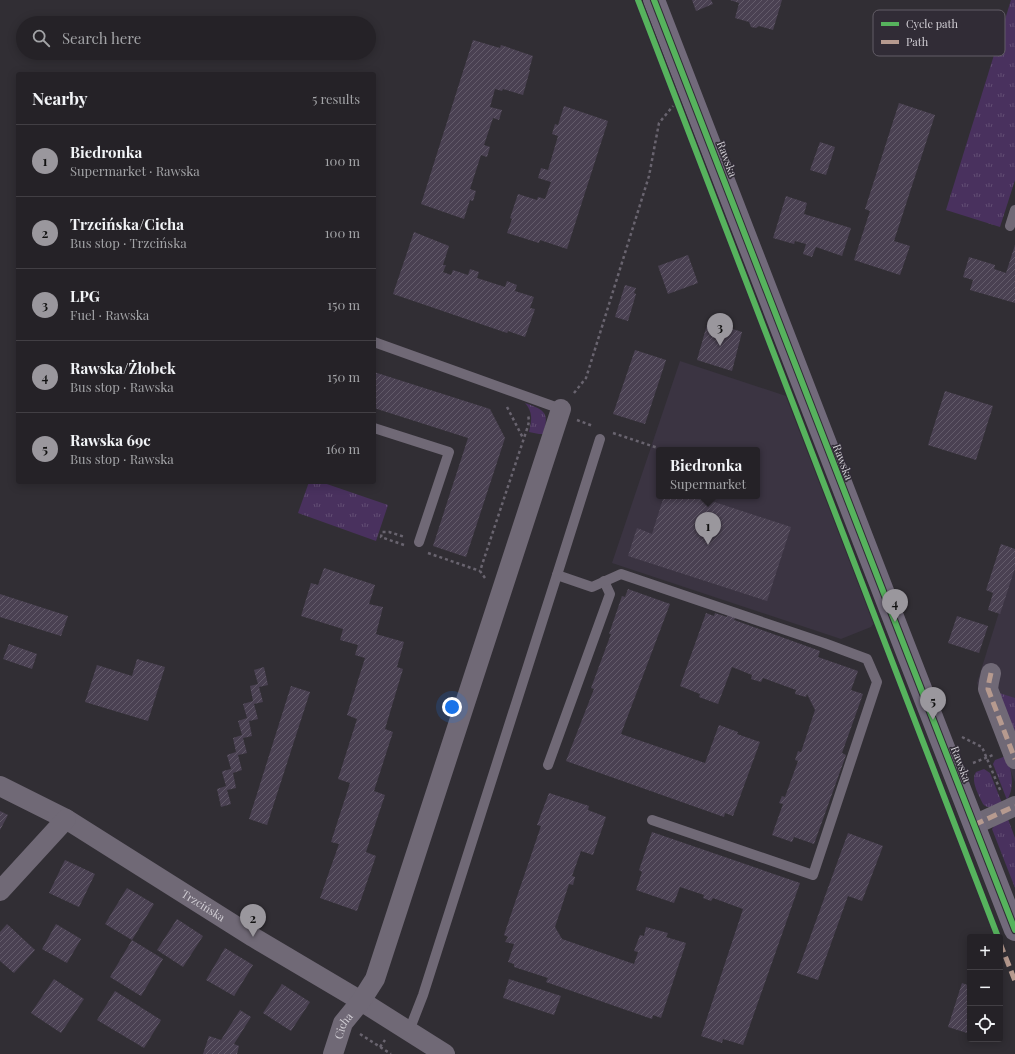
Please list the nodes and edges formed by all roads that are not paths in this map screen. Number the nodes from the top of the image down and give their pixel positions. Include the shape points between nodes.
1 (654, 0) edge
2 (1015, 210) edge
3 (1010, 226) dead end
4 (376, 343) edge
5 (561, 409) joint
6 (376, 429) edge
7 (600, 439) dead end
8 (419, 542) dead end
9 (557, 576) junction
10 (604, 581) junction
11 (991, 673) dead end
12 (1015, 759) edge
13 (548, 766) dead end
14 (0, 786) edge
15 (1015, 806) edge
16 (66, 819) junction
17 (652, 820) dead end
18 (974, 824) junction
19 (0, 892) edge
20 (1015, 930) edge
21 (361, 1001) junction
22 (409, 1032) junction
23 (333, 1054) edge
24 (445, 1054) edge

1 - 18 street, Rawska
2 - 3 lane
4 - 5 lane
5 - 21 street, Cicha via 375,979
6 - 8 lane via 449,452
7 - 9 lane
9 - 10 lane via 592,587
9 - 22 lane
10 - 13 lane via 610,594
10 - 17 lane via 621,574 824,642 867,659 877,682 813,875
11 - 12 street via 988,689
14 - 16 street, Trzcińska
15 - 18 street
16 - 19 street
16 - 21 street, Trzcińska
18 - 20 street, Rawska
21 - 22 street, Trzcińska
21 - 23 street, Cicha via 343,1023
22 - 24 street, Trzcińska

